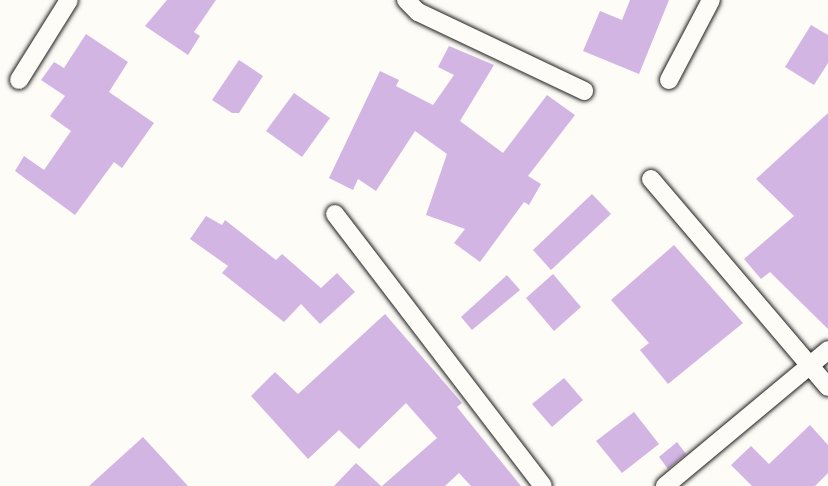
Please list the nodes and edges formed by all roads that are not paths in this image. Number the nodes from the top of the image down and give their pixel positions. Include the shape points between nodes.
1 (69, 0) edge
2 (406, 0) edge
3 (711, 0) edge
4 (19, 80) dead end
5 (669, 80) dead end
6 (584, 91) dead end
7 (651, 179) dead end
8 (335, 214) dead end
9 (828, 350) edge
10 (809, 366) junction
11 (828, 387) edge
12 (543, 486) edge
13 (665, 486) edge

1 - 4 street
2 - 6 street via 418,12
3 - 5 street
7 - 10 street
8 - 12 street
9 - 10 street
10 - 11 street
10 - 13 street

